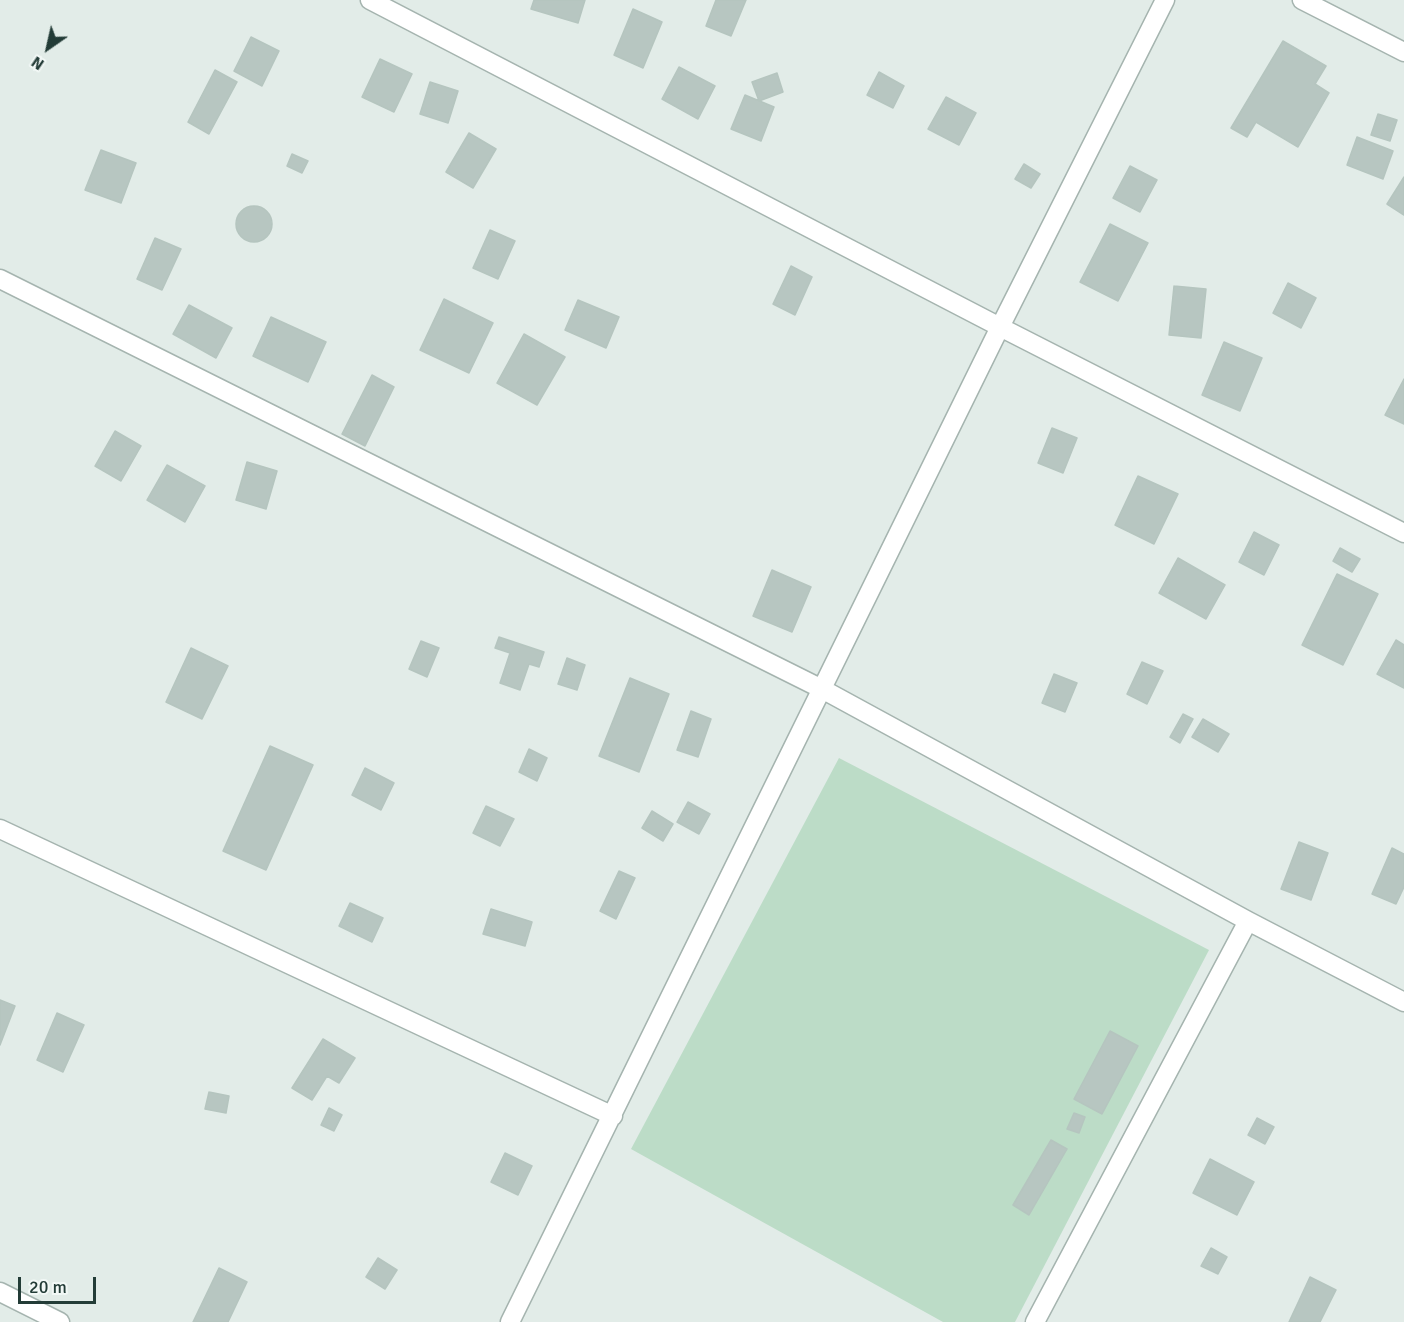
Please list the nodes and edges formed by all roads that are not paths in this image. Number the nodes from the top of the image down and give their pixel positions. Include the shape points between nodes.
1 (370, 0) edge
2 (1165, 0) edge
3 (1302, 0) edge
4 (1404, 52) edge
5 (0, 279) edge
6 (1000, 327) junction
7 (1404, 533) edge
8 (822, 689) junction
9 (0, 829) edge
10 (1248, 921) junction
11 (1404, 1002) edge
12 (613, 1116) junction
13 (0, 1292) edge
14 (60, 1322) edge
15 (510, 1322) edge
16 (1035, 1322) edge

1 - 6 street
2 - 6 street
3 - 4 street
5 - 8 street
6 - 7 street
6 - 8 street
8 - 10 street
8 - 12 street
9 - 12 street
10 - 11 street
10 - 16 street
12 - 15 street
13 - 14 street

